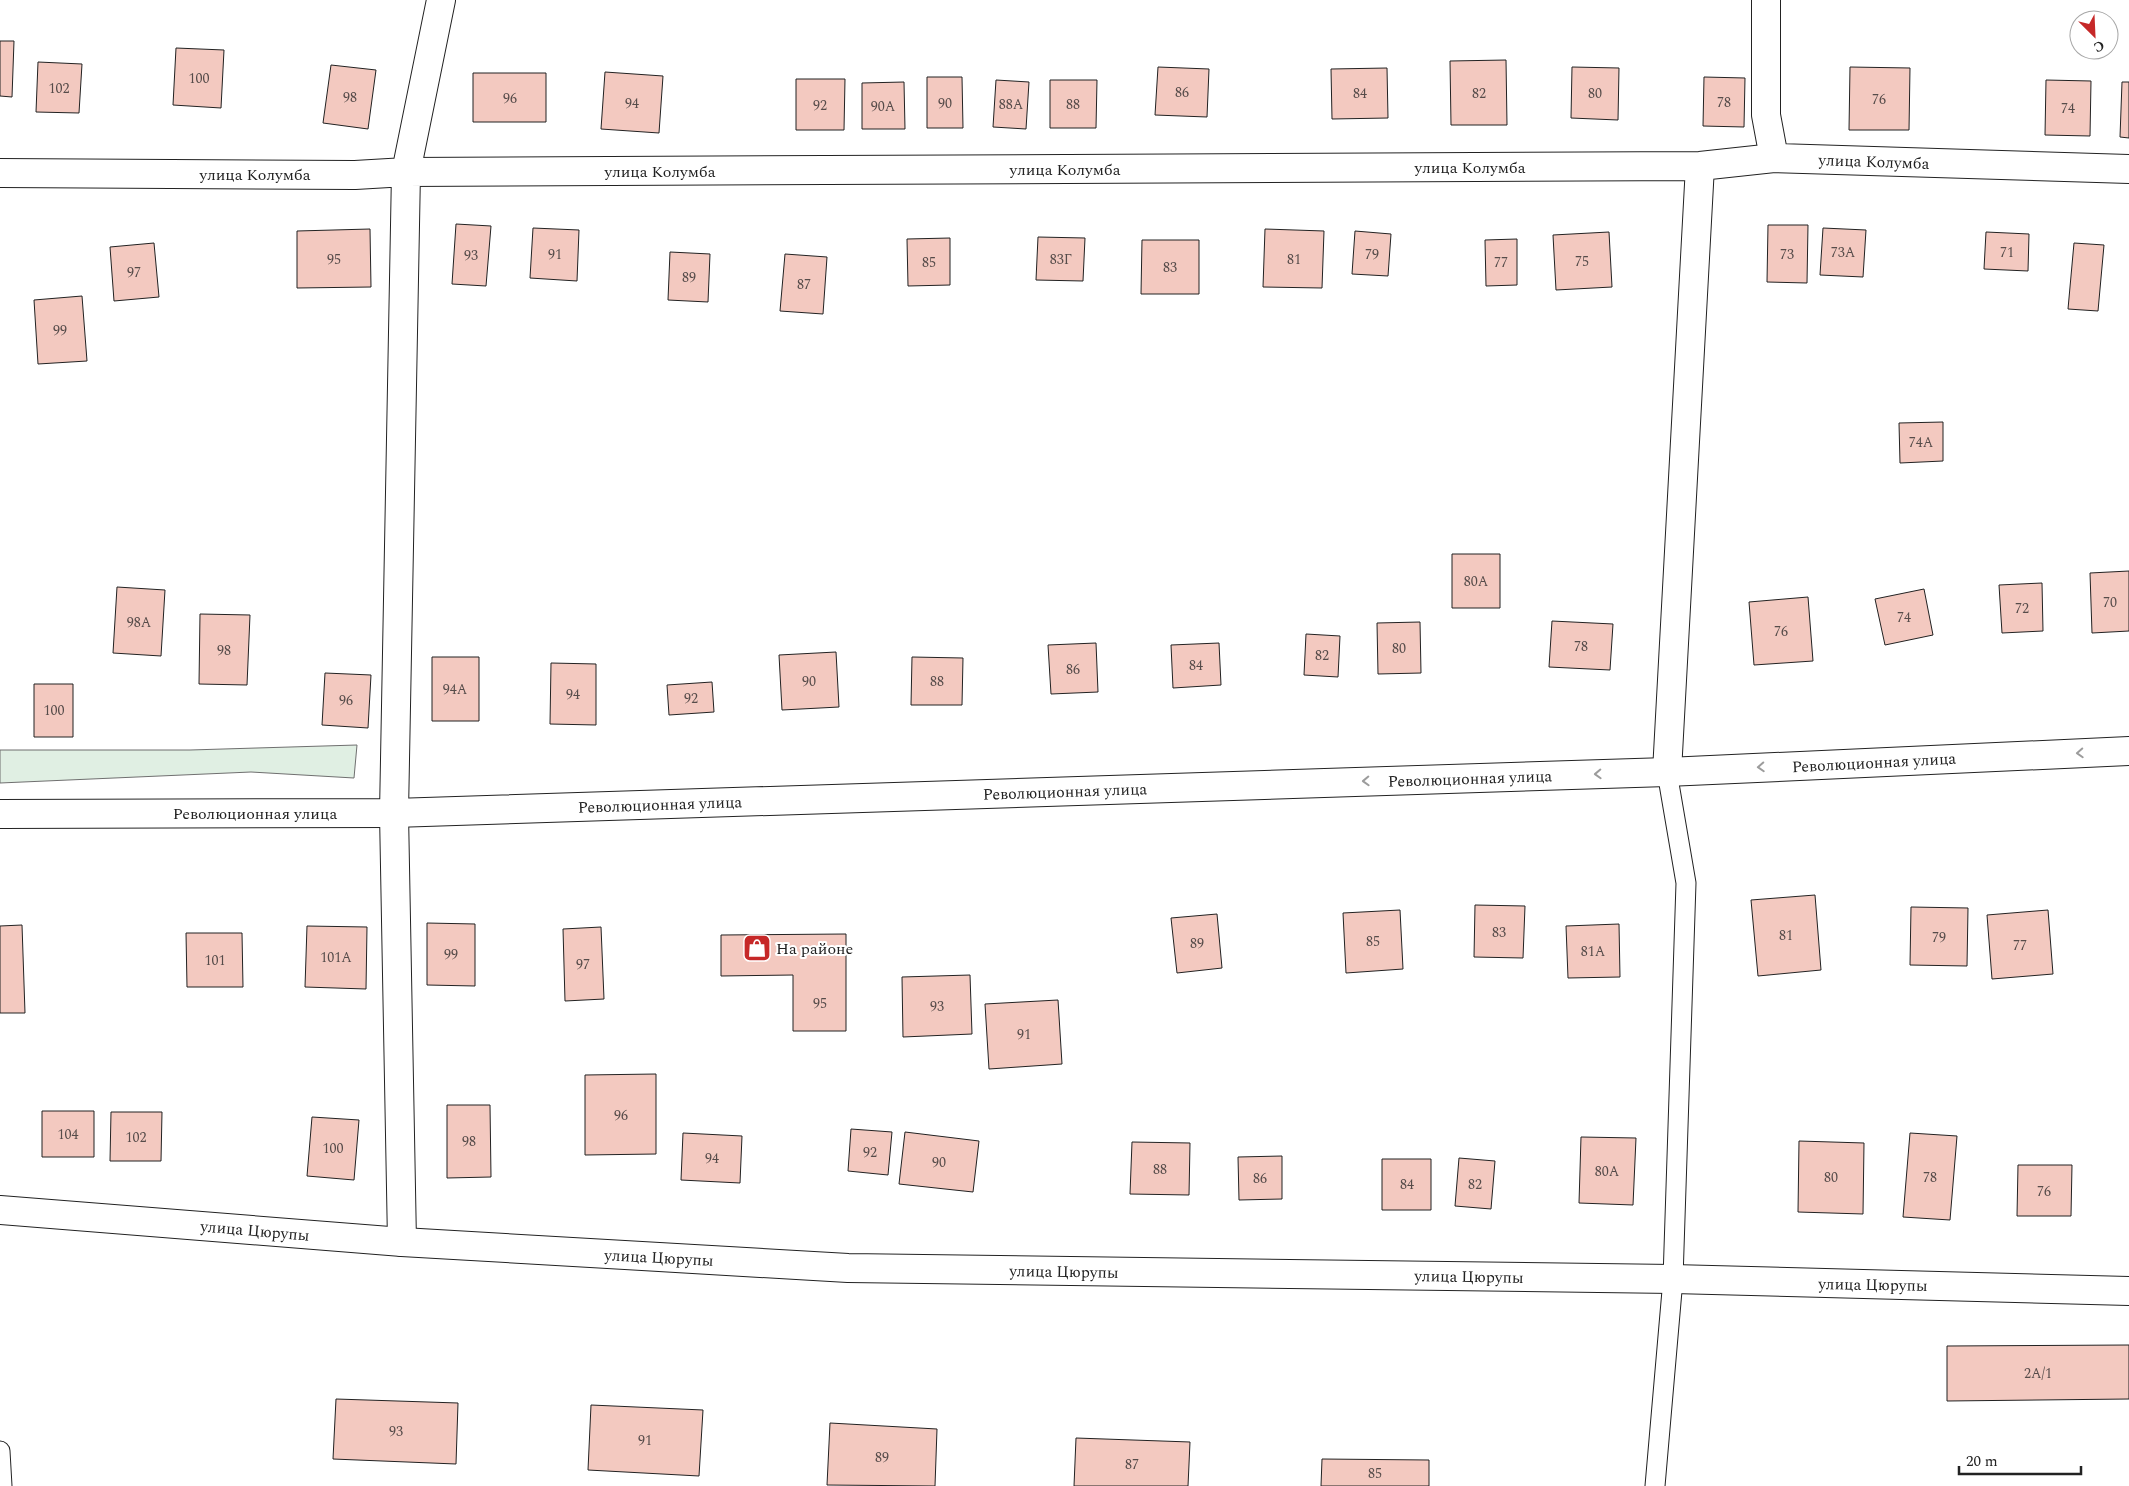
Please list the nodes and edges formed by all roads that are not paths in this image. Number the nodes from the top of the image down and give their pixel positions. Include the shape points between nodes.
1 (441, 0) edge
2 (1766, 0) edge
3 (1774, 158) junction
4 (1700, 166) junction
5 (2129, 169) edge
6 (406, 172) junction
7 (0, 173) edge
8 (2129, 750) edge
9 (1667, 772) junction
10 (394, 813) junction
11 (0, 814) edge
12 (0, 1210) edge
13 (402, 1242) junction
14 (1673, 1279) junction
15 (2129, 1291) edge
16 (0, 1451) edge
17 (2, 1486) edge
18 (1655, 1486) edge

1 - 6 street
2 - 3 street via 1766,115
3 - 4 street, улица Колумба
3 - 5 street, улица Колумба
4 - 6 street, улица Колумба
4 - 9 street
6 - 7 street, улица Колумба via 355,175
6 - 10 street
8 -> 9 street, Революционная улица
9 -> 10 street, Революционная улица
9 - 14 lane via 1686,883
10 - 11 street, Революционная улица
10 - 13 street
12 - 13 street, улица Цюрупы
13 - 14 street, улица Цюрупы via 848,1268
14 - 15 street, улица Цюрупы
14 - 18 lane
16 - 17 lane

